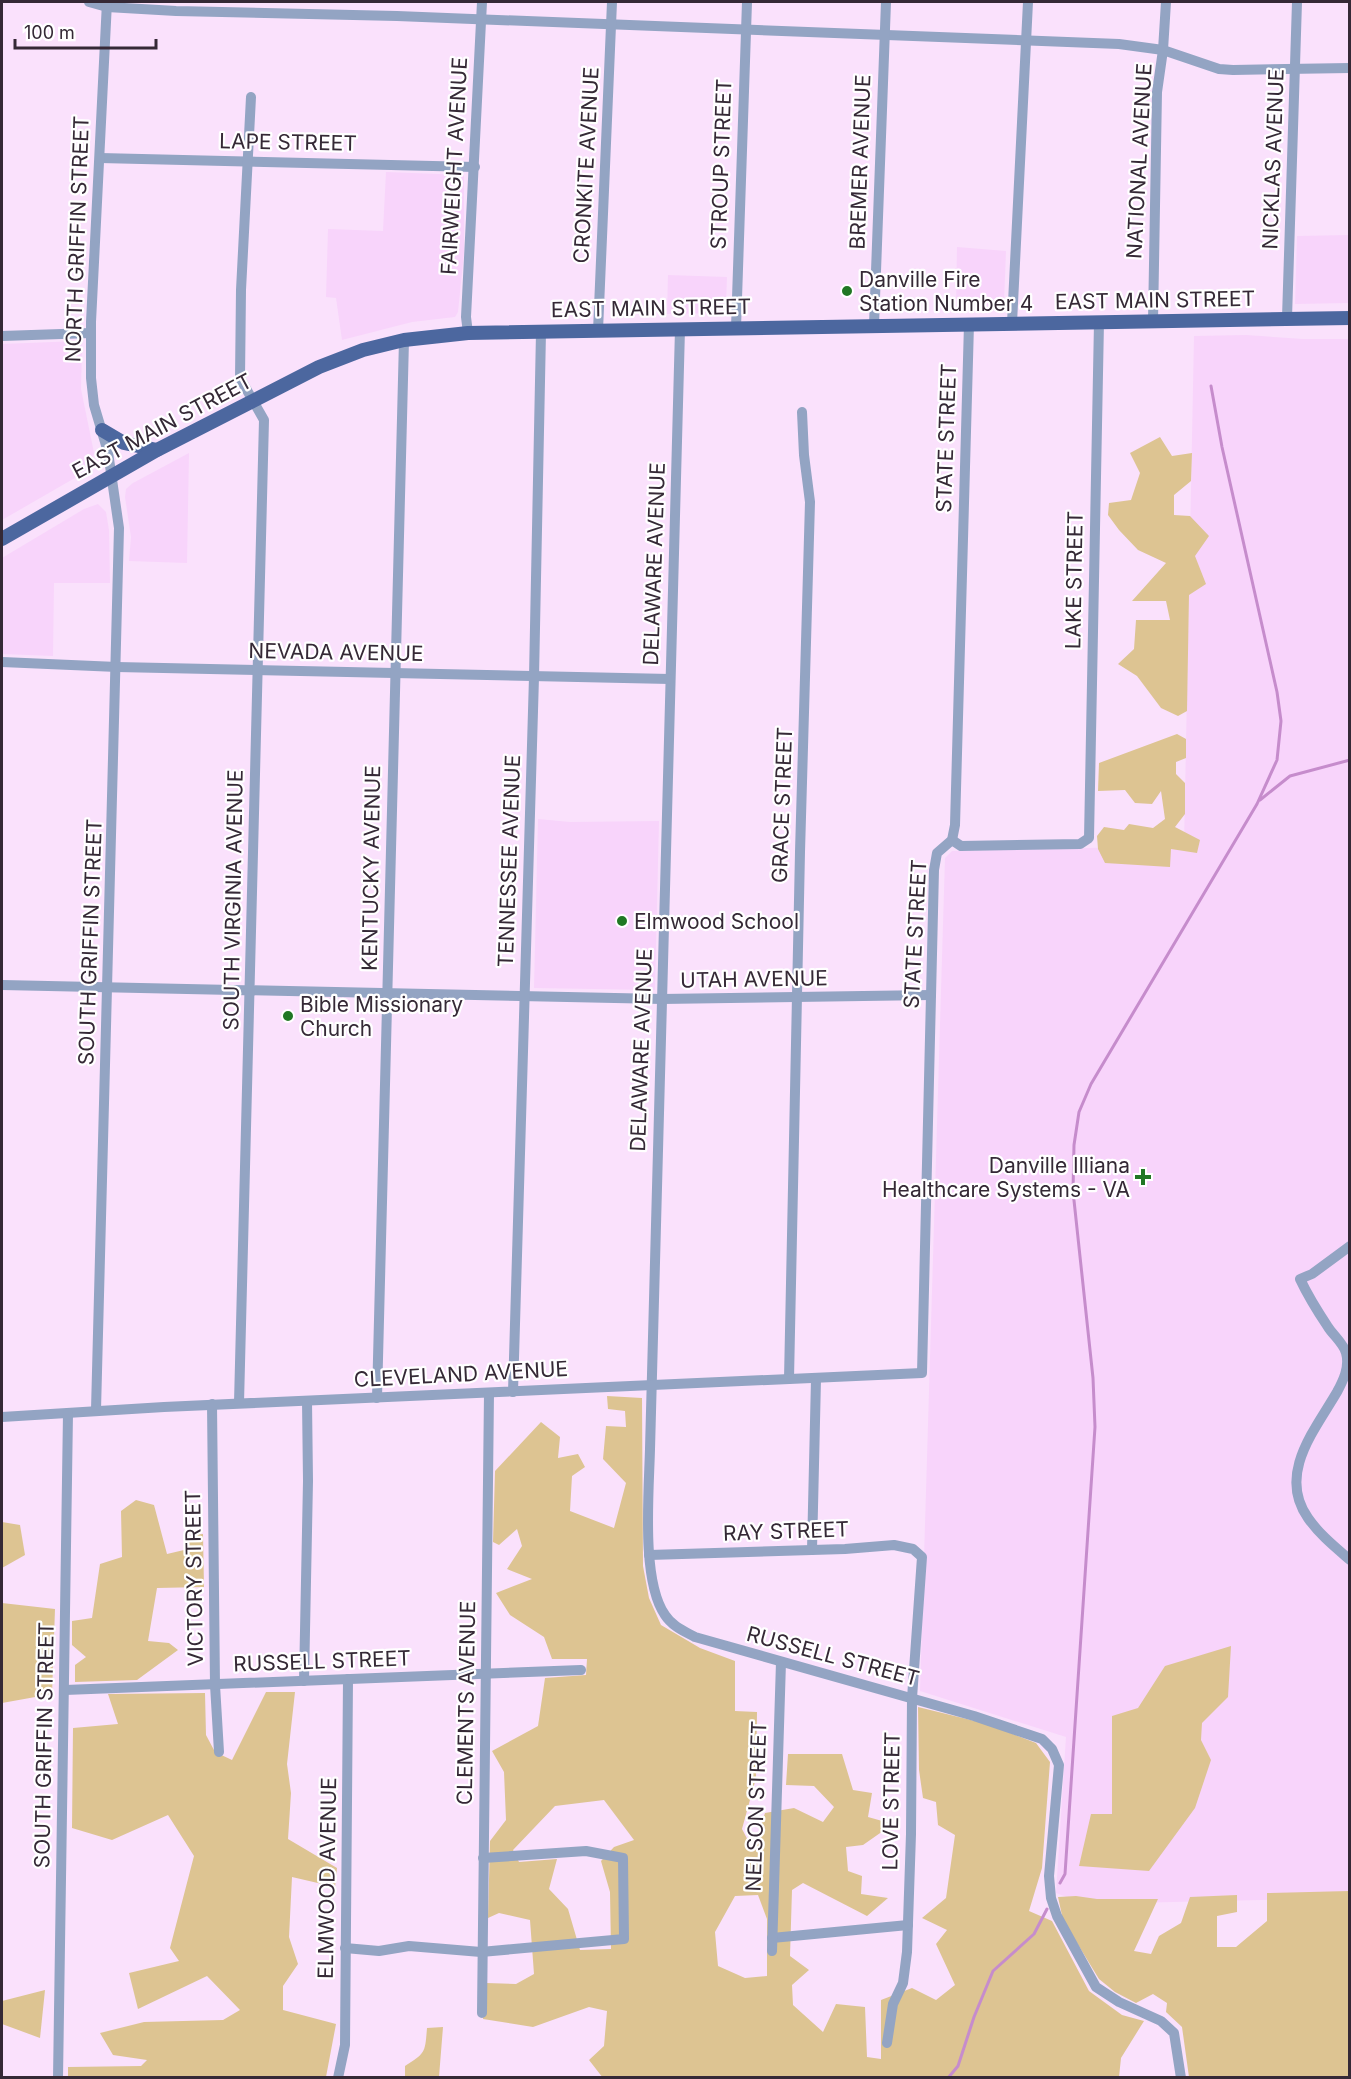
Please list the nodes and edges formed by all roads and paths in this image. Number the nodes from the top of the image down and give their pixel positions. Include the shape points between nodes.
1 (89, 2) edge
2 (482, 2) edge
3 (612, 2) edge
4 (747, 2) edge
5 (886, 2) edge
6 (1028, 2) edge
7 (1166, 2) edge
8 (1297, 2) edge
9 (107, 4) edge
10 (482, 19) junction
11 (612, 24) junction
12 (746, 30) junction
13 (885, 35) junction
14 (1026, 41) junction
15 (1163, 50) junction
16 (1350, 68) edge
17 (1295, 69) junction
18 (251, 97) dead end
19 (100, 158) junction
20 (248, 161) junction
21 (475, 167) junction
22 (1287, 318) junction
23 (1350, 318) edge
24 (1153, 321) junction
25 (1099, 322) junction
26 (1012, 323) junction
27 (969, 324) junction
28 (874, 325) junction
29 (736, 328) junction
30 (681, 329) junction
31 (598, 331) junction
32 (541, 332) junction
33 (91, 333) junction
34 (468, 333) junction
35 (2, 336) edge
36 (404, 340) junction
37 (253, 401) junction
38 (802, 412) dead end
39 (102, 430) junction
40 (157, 450) junction
41 (111, 477) junction
42 (2, 538) edge
43 (2, 662) edge
44 (117, 667) junction
45 (258, 670) junction
46 (396, 672) junction
47 (534, 677) junction
48 (670, 679) junction
49 (952, 840) junction
50 (2, 985) edge
51 (108, 988) junction
52 (250, 989) junction
53 (388, 993) junction
54 (931, 995) junction
55 (524, 996) junction
56 (796, 998) junction
57 (662, 999) junction
58 (1350, 1246) edge
59 (922, 1373) joint
60 (816, 1379) junction
61 (789, 1380) junction
62 (651, 1386) junction
63 (513, 1392) junction
64 (489, 1393) junction
65 (376, 1398) junction
66 (307, 1401) junction
67 (239, 1403) junction
68 (212, 1404) junction
69 (96, 1410) junction
70 (68, 1413) junction
71 (2, 1417) edge
72 (812, 1550) junction
73 (649, 1555) junction
74 (922, 1557) joint
75 (1350, 1560) edge
76 (780, 1662) junction
77 (581, 1670) dead end
78 (486, 1674) junction
79 (348, 1679) junction
80 (304, 1681) junction
81 (214, 1685) junction
82 (65, 1690) junction
83 (912, 1698) junction
84 (219, 1752) dead end
85 (483, 1858) junction
86 (908, 1925) junction
87 (772, 1938) junction
88 (345, 1948) junction
89 (772, 1951) dead end
90 (481, 1952) junction
91 (482, 2013) dead end
92 (887, 2043) dead end
93 (58, 2078) edge
94 (339, 2078) edge
95 (1181, 2078) edge

1 - 9 street
2 - 10 street, FAIRWEIGHT AVENUE
3 - 11 street, CRONKITE AVENUE
4 - 12 street, STROUP STREET
5 - 13 street, BREMER AVENUE
6 - 14 street
7 - 15 street, NATIONAL AVENUE
8 - 17 street, NICKLAS AVENUE
9 - 10 street via 176,11
9 - 19 street, NORTH GRIFFIN STREET
10 - 11 street
10 - 21 street, FAIRWEIGHT AVENUE
11 - 12 street
11 - 31 street, CRONKITE AVENUE
12 - 13 street
12 - 29 street, STROUP STREET
13 - 14 street
13 - 28 street, BREMER AVENUE
14 - 15 street via 1119,44
14 - 26 street
15 - 17 street via 1219,69
15 - 24 street, NATIONAL AVENUE via 1157,92
16 - 17 street
17 - 22 street, NICKLAS AVENUE
18 - 20 street, SOUTH VIRGINIA AVENUE
19 - 20 street, LAPE STREET
19 - 33 street, NORTH GRIFFIN STREET
20 - 21 street, LAPE STREET
20 - 37 street, SOUTH VIRGINIA AVENUE via 239,361 240,378
21 - 34 street, FAIRWEIGHT AVENUE
22 - 23 main road, EAST MAIN STREET
22 - 24 main road, EAST MAIN STREET
24 - 25 main road, EAST MAIN STREET
25 - 26 main road, EAST MAIN STREET
25 - 49 street, LAKE STREET via 1089,838 1080,844 961,846
26 - 27 main road, EAST MAIN STREET
27 - 28 main road, EAST MAIN STREET
27 - 49 street, STATE STREET
28 - 29 main road, EAST MAIN STREET
29 - 30 main road, EAST MAIN STREET
30 - 31 main road, EAST MAIN STREET
30 - 48 street, DELAWARE AVENUE
31 - 32 main road, EAST MAIN STREET
32 - 34 main road, EAST MAIN STREET
32 - 47 street, TENNESSEE AVENUE
33 - 35 street
33 - 39 street, NORTH GRIFFIN STREET via 94,405
34 - 36 main road, EAST MAIN STREET
36 - 37 main road, EAST MAIN STREET via 337,359
36 - 46 street, KENTUCKY AVENUE
37 - 40 main road, EAST MAIN STREET
37 - 45 street, SOUTH VIRGINIA AVENUE via 264,420
38 - 56 street, GRACE STREET via 810,502
39 - 40 main road via 124,443
39 - 41 street, NORTH GRIFFIN STREET
40 - 41 main road, EAST MAIN STREET
41 - 42 main road, EAST MAIN STREET
41 - 44 street, SOUTH GRIFFIN STREET via 119,528
43 - 44 street, NEVADA AVENUE
44 - 45 street, NEVADA AVENUE
44 - 51 street, SOUTH GRIFFIN STREET
45 - 46 street, NEVADA AVENUE
45 - 52 street, SOUTH VIRGINIA AVENUE
46 - 47 street, NEVADA AVENUE
46 - 53 street, KENTUCKY AVENUE
47 - 48 street, NEVADA AVENUE
47 - 55 street, TENNESSEE AVENUE
48 - 57 street, DELAWARE AVENUE
49 - 54 street, STATE STREET via 937,853 934,870
50 - 51 street, UTAH AVENUE
51 - 52 street, UTAH AVENUE
51 - 69 street, SOUTH GRIFFIN STREET
52 - 53 street, UTAH AVENUE
52 - 67 street, SOUTH VIRGINIA AVENUE
53 - 55 street, UTAH AVENUE
53 - 65 street, KENTUCKY AVENUE
54 - 56 street, UTAH AVENUE
54 - 59 street, STATE STREET
55 - 57 street, UTAH AVENUE
55 - 63 street, TENNESSEE AVENUE
56 - 57 street, UTAH AVENUE
56 - 61 street, GRACE STREET
57 - 62 street, DELAWARE AVENUE
58 - 75 street via 1300,1279 1346,1352 1347,1365 1344,1380 1301,1455 1296,1484 1307,1517
59 - 60 street, CLEVELAND AVENUE
60 - 61 street, CLEVELAND AVENUE
60 - 72 street
61 - 62 street, CLEVELAND AVENUE
62 - 63 street, CLEVELAND AVENUE
62 - 73 street, DELAWARE AVENUE
63 - 64 street, CLEVELAND AVENUE
64 - 65 street, CLEVELAND AVENUE
64 - 78 street, CLEMENTS AVENUE
65 - 66 street, CLEVELAND AVENUE
66 - 67 street, CLEVELAND AVENUE
66 - 80 street
67 - 68 street, CLEVELAND AVENUE
68 - 69 street, CLEVELAND AVENUE
68 - 81 street, VICTORY STREET
69 - 70 street, CLEVELAND AVENUE
70 - 71 street, CLEVELAND AVENUE
70 - 82 street, SOUTH GRIFFIN STREET
72 - 73 street, RAY STREET
72 - 74 street, RAY STREET via 894,1545 913,1549
73 - 76 street, RUSSELL STREET via 658,1599 674,1625 695,1637
74 - 83 street, LOVE STREET
76 - 83 street, RUSSELL STREET
76 - 87 street, NELSON STREET
77 - 78 street, RUSSELL STREET
78 - 79 street, RUSSELL STREET
78 - 85 street, CLEMENTS AVENUE
79 - 80 street, RUSSELL STREET
79 - 88 street, ELMWOOD AVENUE
80 - 81 street, RUSSELL STREET
81 - 82 street, RUSSELL STREET
81 - 84 street, VICTORY STREET
82 - 93 street, SOUTH GRIFFIN STREET
83 - 86 street, LOVE STREET
83 - 95 street, RUSSELL STREET via 1042,1739 1052,1749 1059,1765 1049,1876 1057,1916 1096,1987 1161,2021 1174,2033
85 - 90 street, CLEMENTS AVENUE
85 - 90 street via 586,1851 624,1858 624,1939
86 - 87 street
86 - 92 street, LOVE STREET via 903,1983 893,2004
87 - 89 street, NELSON STREET
88 - 90 street via 379,1951 409,1946
88 - 94 street, ELMWOOD AVENUE via 345,2045
90 - 91 street, CLEMENTS AVENUE

